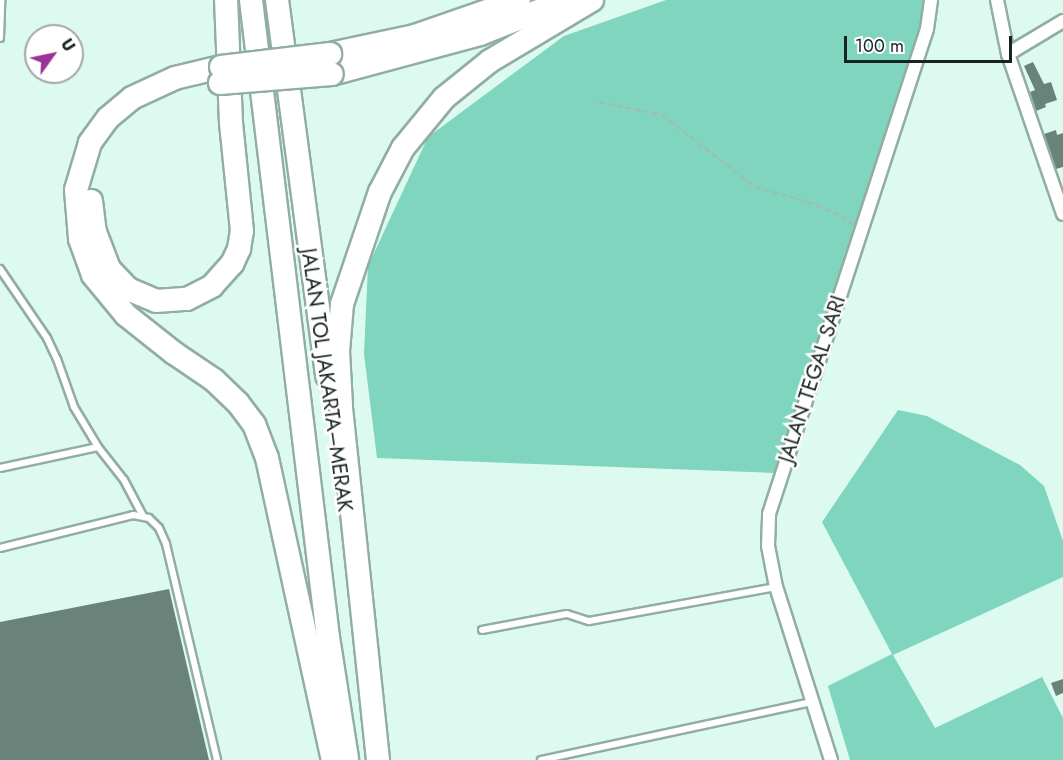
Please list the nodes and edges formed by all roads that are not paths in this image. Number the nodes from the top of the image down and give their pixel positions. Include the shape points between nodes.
1 (0, 0) edge
2 (226, 0) edge
3 (251, 0) edge
4 (277, 0) edge
5 (519, 0) edge
6 (566, 0) edge
7 (592, 0) edge
8 (931, 0) edge
9 (997, 0) edge
10 (1063, 21) edge
11 (0, 38) edge
12 (1008, 54) junction
13 (331, 64) junction
14 (221, 75) junction
15 (1063, 214) edge
16 (0, 269) edge
17 (98, 447) junction
18 (0, 468) edge
19 (143, 516) junction
20 (0, 548) edge
21 (776, 587) junction
22 (482, 630) dead end
23 (811, 702) junction
24 (217, 760) edge
25 (333, 760) edge
26 (347, 760) edge
27 (378, 760) edge
28 (542, 760) edge
29 (831, 760) edge

1 - 11 lane
2 - 14 highway via 231,123 242,231 239,249 232,264 212,286 187,299 156,301 128,289 109,269 95,232 90,196 99,151 116,127 136,109
3 - 26 highway, JALAN TOL JAKARTA–MERAK via 328,637
4 - 27 highway, JALAN TOL JAKARTA–MERAK
5 - 13 highway
6 - 13 highway via 480,34
7 - 27 highway via 490,61 437,106 403,148 380,192 342,304 338,351 341,405
8 - 21 street, JALAN TEGAL SARI via 927,29 774,494 768,540
9 - 12 street
10 - 12 street
12 - 15 street
13 - 14 highway, bridge
14 - 25 highway via 175,78 132,98 108,118 90,143 76,190 80,239 93,275 126,315 214,380 254,424 267,458
16 - 17 lane via 47,338 74,407
17 - 18 lane
17 - 19 lane via 124,480
19 - 20 lane via 133,515
19 - 24 lane via 159,528 166,544
21 - 22 lane via 589,621 567,614
21 - 23 street, JALAN TEGAL SARI
23 - 28 lane
23 - 29 street, JALAN TEGAL SARI

